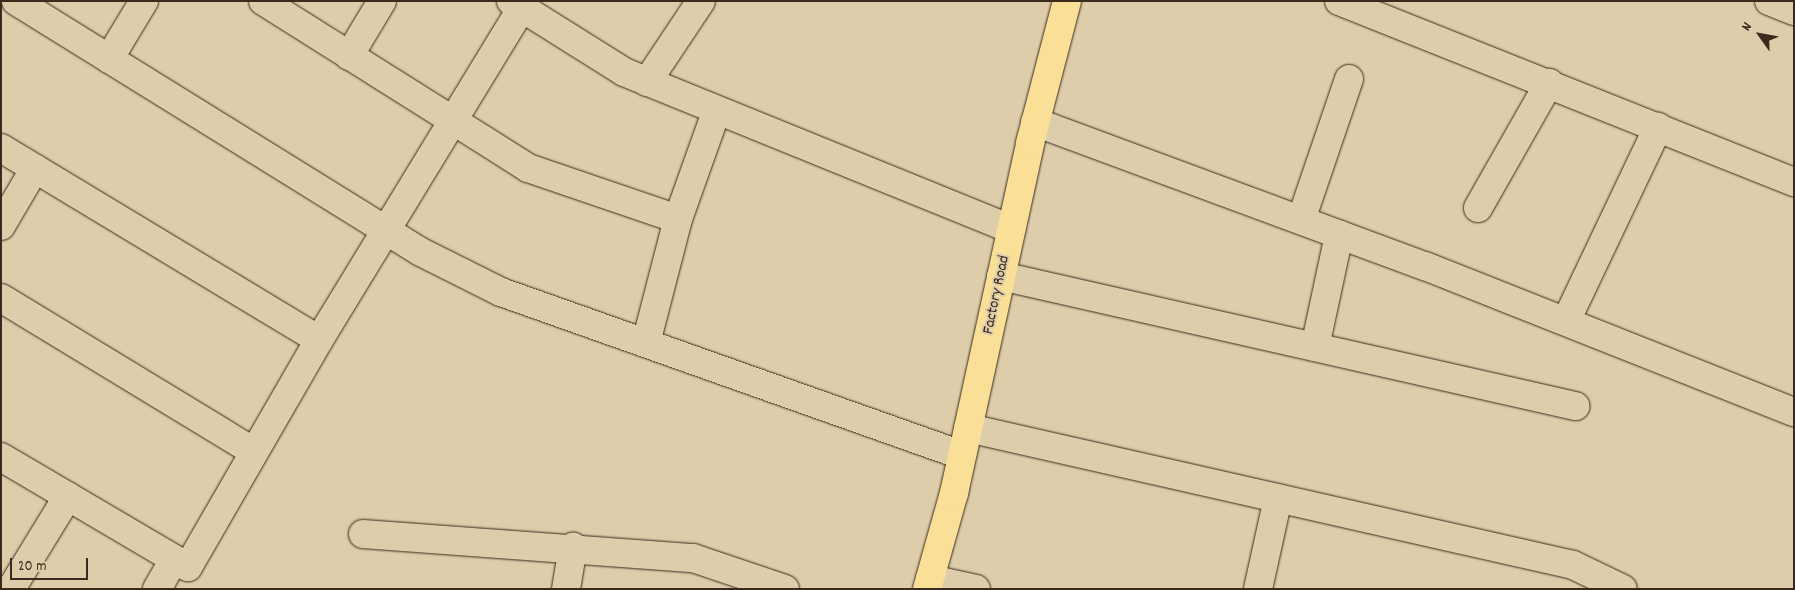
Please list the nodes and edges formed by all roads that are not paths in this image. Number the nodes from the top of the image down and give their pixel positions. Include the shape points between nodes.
1 (16, 1) edge
2 (144, 1) edge
3 (263, 1) edge
4 (382, 1) edge
5 (701, 1) edge
6 (1067, 1) edge
7 (1339, 1) edge
8 (1769, 1) edge
9 (517, 5) edge
10 (1794, 11) edge
11 (349, 56) junction
12 (109, 59) junction
13 (1349, 79) dead end
14 (647, 82) junction
15 (1548, 83) junction
16 (716, 112) junction
17 (451, 121) junction
18 (1035, 122) junction
19 (1658, 127) junction
20 (1, 148) edge
21 (35, 168) junction
22 (1794, 182) edge
23 (1478, 208) dead end
24 (678, 219) junction
25 (1301, 220) junction
26 (1, 226) edge
27 (1011, 228) junction
28 (383, 229) junction
29 (1339, 235) junction
30 (1001, 276) junction
31 (1, 298) edge
32 (1566, 321) junction
33 (319, 340) junction
34 (646, 343) junction
35 (1315, 347) junction
36 (1575, 406) dead end
37 (1794, 412) edge
38 (968, 428) junction
39 (254, 452) junction
40 (962, 455) junction
41 (1, 457) edge
42 (68, 496) junction
43 (1278, 498) junction
44 (363, 534) dead end
45 (573, 547) junction
46 (174, 559) junction
47 (928, 584) edge
48 (11, 589) edge
49 (157, 589) edge
50 (566, 589) edge
51 (785, 589) edge
52 (976, 589) edge
53 (1258, 589) edge
54 (1624, 589) edge

1 - 12 street
2 - 12 street
3 - 11 street
4 - 11 street
5 - 14 street
6 - 18 main road, Factory Road
7 - 15 street
8 - 10 street
9 - 14 street via 624,72
9 - 17 street
11 - 17 street
12 - 28 street
13 - 25 street
14 - 16 street
15 - 19 street
15 - 23 street
16 - 24 street
16 - 27 street
17 - 24 street via 528,168
17 - 28 street
18 - 25 street
18 - 27 main road, Factory Road
19 - 22 street
19 - 32 street
20 - 21 street
21 - 26 street
21 - 33 street
24 - 34 street
25 - 29 street
27 - 30 main road, Factory Road
28 - 33 street
28 - 34 street via 501,292
29 - 32 street
29 - 35 street
30 - 35 street
30 - 38 main road, Factory Road
31 - 39 street
32 - 37 street
33 - 39 street
34 - 40 street
35 - 36 street
38 - 40 main road, Factory Road
38 - 43 street
39 - 46 street via 188,568
40 - 47 main road, Factory Road
41 - 42 street
42 - 46 street
42 - 48 street
43 - 53 street
43 - 54 street via 1573,565
44 - 45 street
45 - 50 street
45 - 51 street via 693,558
46 - 49 street
47 - 52 street

